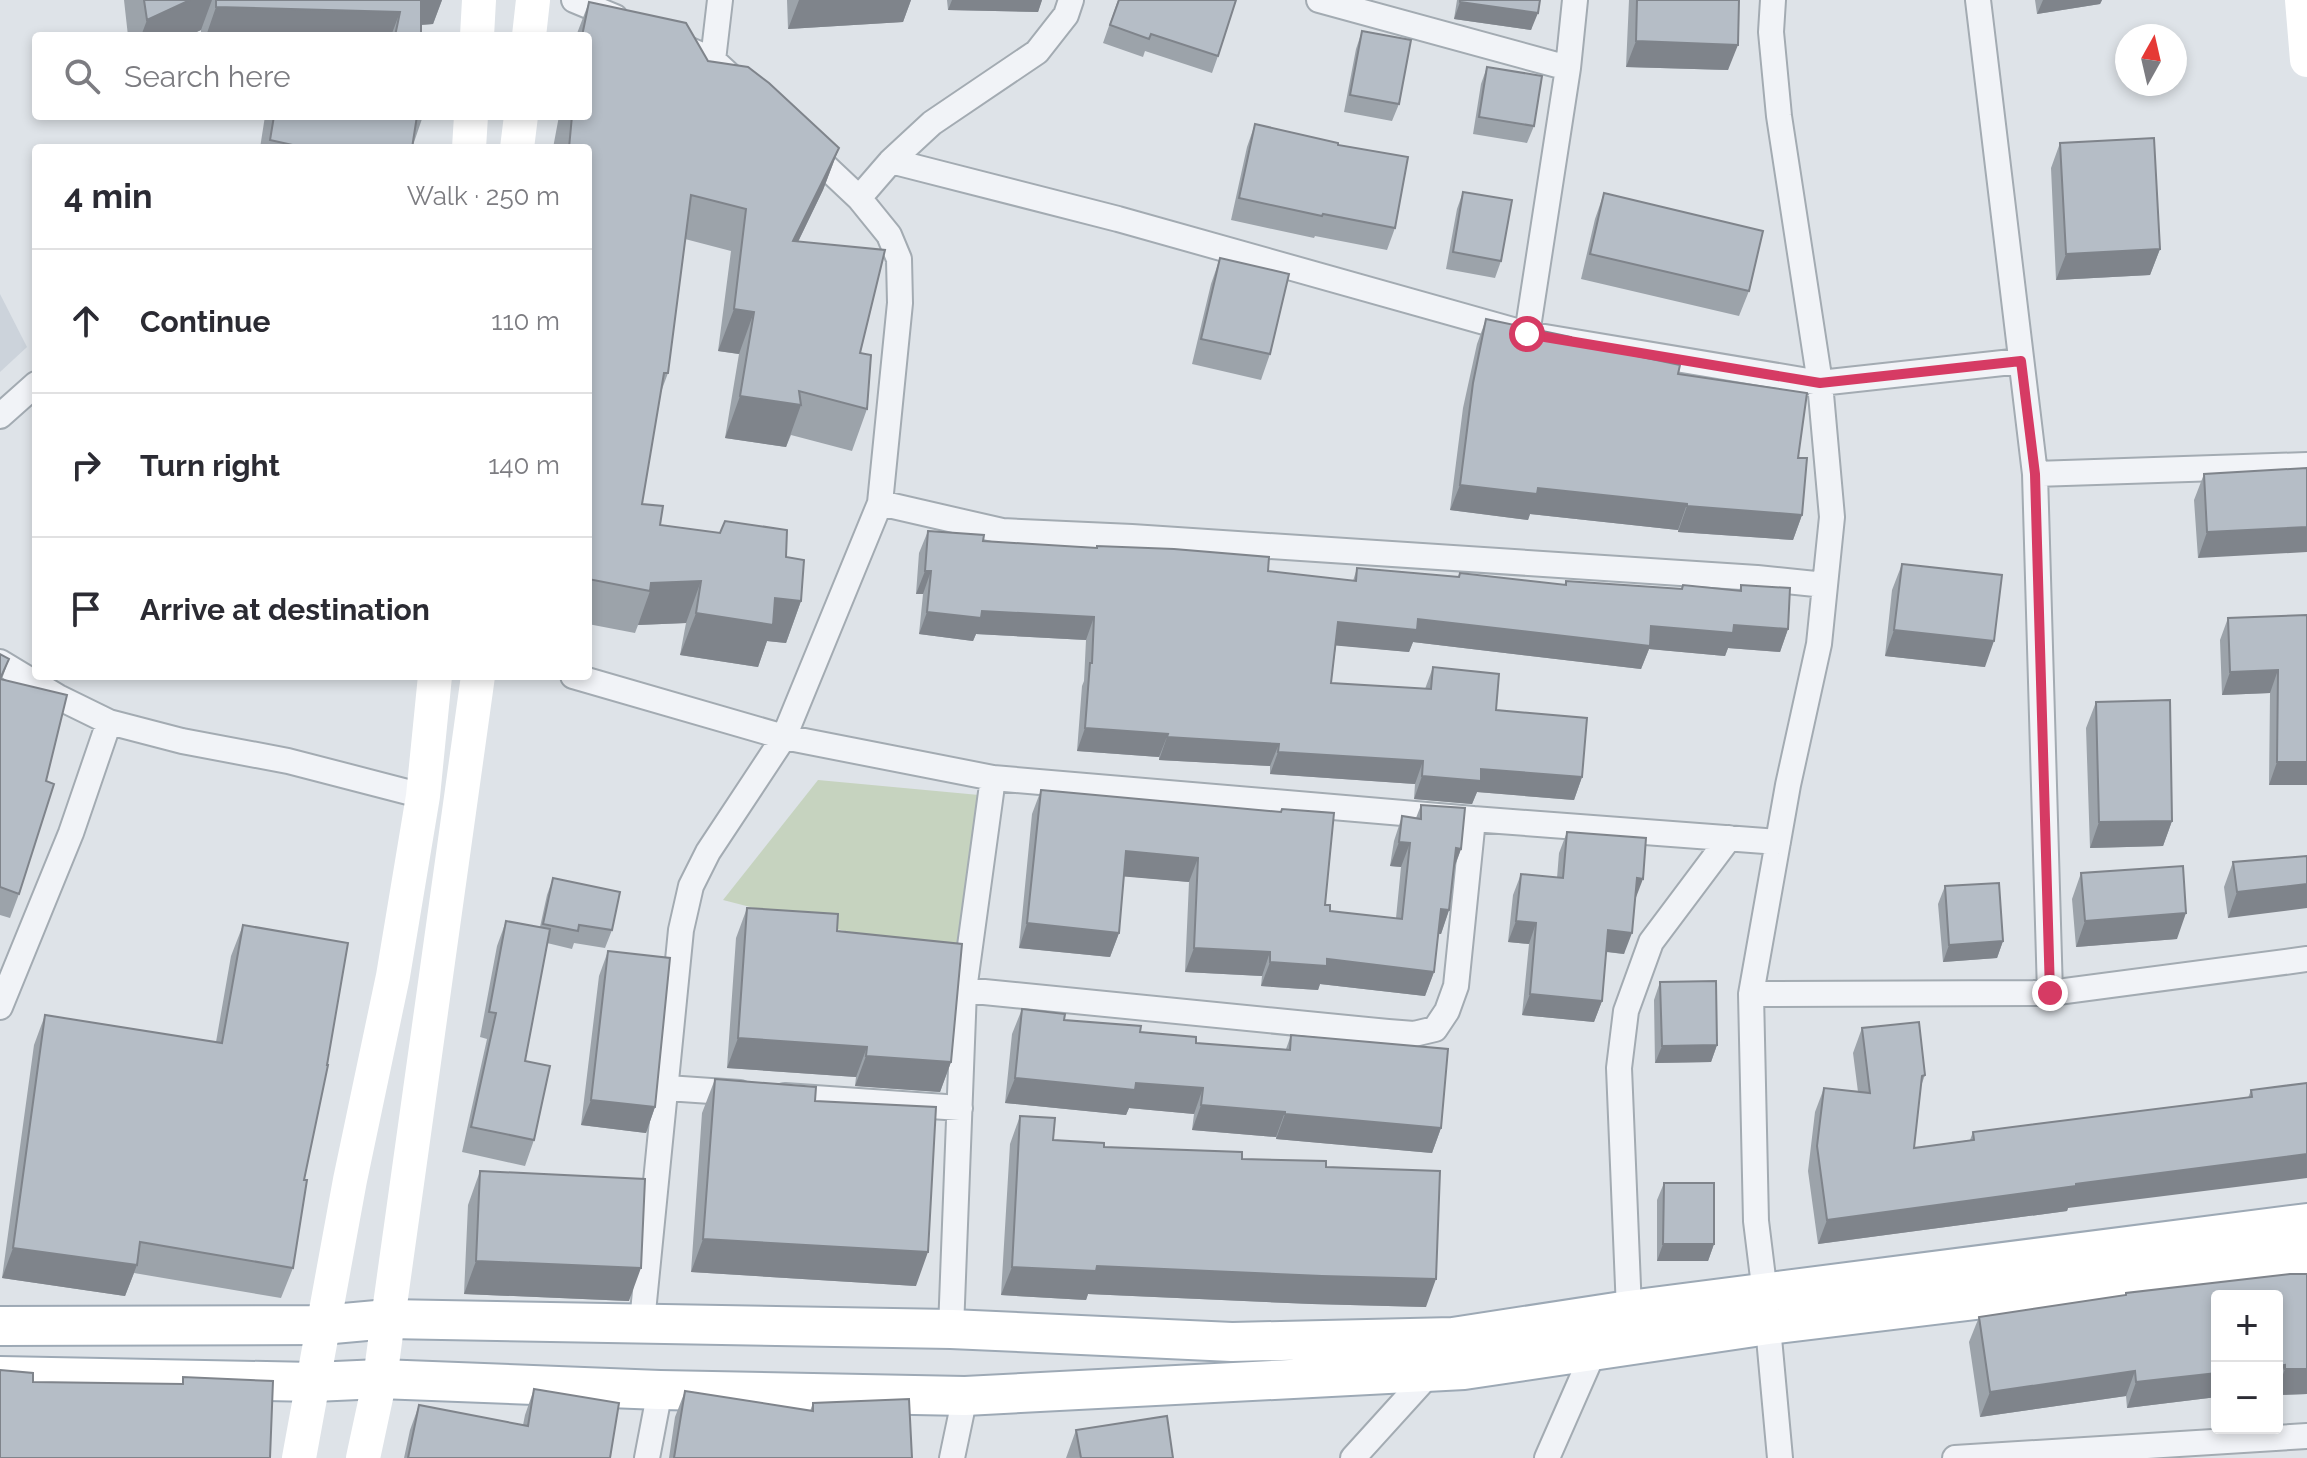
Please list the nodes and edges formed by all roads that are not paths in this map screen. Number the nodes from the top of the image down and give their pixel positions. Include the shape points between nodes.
1 (479, 0) edge
2 (533, 0) edge
3 (574, 0) edge
4 (720, 0) edge
5 (1071, 0) edge
6 (1319, 0) edge
7 (1575, 0) edge
8 (1773, 0) edge
9 (1978, 0) edge
10 (2302, 0) edge
11 (630, 24) edge
12 (477, 32) edge
13 (529, 32) edge
14 (658, 36) edge
15 (713, 60) junction
16 (2307, 60) edge
17 (1568, 68) junction
18 (758, 103) edge
19 (471, 120) edge
20 (520, 120) edge
21 (792, 135) edge
22 (469, 144) edge
23 (518, 144) edge
24 (891, 161) junction
25 (859, 198) junction
26 (1527, 334) junction
27 (2021, 361) junction
28 (1820, 383) junction
29 (32, 388) edge
30 (0, 416) edge
31 (2307, 465) edge
32 (2035, 474) junction
33 (880, 503) junction
34 (1825, 585) junction
35 (0, 662) edge
36 (435, 680) edge
37 (477, 680) edge
38 (587, 680) edge
39 (109, 722) junction
40 (784, 737) junction
41 (993, 778) junction
42 (423, 796) junction
43 (1473, 819) junction
44 (1729, 838) junction
45 (1778, 842) junction
46 (2307, 959) edge
47 (964, 990) junction
48 (2050, 993) junction
49 (1751, 994) junction
50 (0, 1007) edge
51 (667, 1088) junction
52 (960, 1108) junction
53 (2307, 1223) edge
54 (2307, 1260) edge
55 (1767, 1309) junction
56 (1629, 1310) junction
57 (388, 1319) junction
58 (642, 1322) junction
59 (322, 1325) junction
60 (0, 1326) edge
61 (951, 1329) junction
62 (1594, 1351) junction
63 (1431, 1372) junction
64 (0, 1376) edge
65 (380, 1379) junction
66 (314, 1382) junction
67 (660, 1390) junction
68 (965, 1396) junction
69 (2307, 1436) edge
70 (2089, 1454) edge
71 (299, 1458) edge
72 (363, 1458) edge
73 (647, 1458) edge
74 (952, 1458) edge
75 (1353, 1458) edge
76 (1547, 1458) edge
77 (1780, 1458) edge
78 (1955, 1458) edge

1 - 12 main road
2 - 13 main road
3 - 11 street
4 - 15 street
5 - 24 street via 1066,15 1037,52 932,123
6 - 17 street
7 - 17 street
8 - 28 street via 1779,116
9 - 27 street
10 - 16 main road
14 - 15 street
15 - 18 street
17 - 26 street
19 - 22 main road
20 - 23 main road
21 - 25 street
24 - 25 street
24 - 26 street
25 - 33 street via 889,235 899,259 900,303
26 - 28 street
27 - 28 street
27 - 32 street
28 - 34 street via 1832,517
29 - 30 street
31 - 32 street
32 - 48 street
33 - 34 street via 1002,531
33 - 40 street
34 - 45 street via 1819,644
35 - 39 street
36 - 42 main road
37 - 57 main road
38 - 40 street
39 - 42 street
39 - 50 street via 71,833
40 - 41 street
40 - 51 street via 691,886 681,930
41 - 43 street
41 - 47 street
42 - 59 main road via 393,976
43 - 44 street
43 - 47 street via 1456,986 1435,1029 1388,1032
44 - 45 street
44 - 56 street via 1651,942 1626,1011 1619,1068
45 - 49 street
46 - 48 street
47 - 52 street
48 - 49 street
49 - 55 street via 1756,1221
51 - 52 street
51 - 58 street
52 - 61 street
53 - 55 main road
54 - 55 main road
55 - 56 main road
55 - 62 main road
55 - 77 street
56 - 61 main road via 1453,1337 1232,1342
57 - 58 main road
57 - 59 main road
57 - 65 main road
58 - 61 main road
59 - 60 main road
59 - 66 main road
62 - 63 main road
62 - 76 street
63 - 68 main road
63 - 75 street
64 - 66 main road
65 - 66 main road
65 - 67 main road
65 - 72 main road
66 - 71 main road
67 - 68 main road
67 - 73 street
68 - 74 street
69 - 70 street
70 - 78 street

